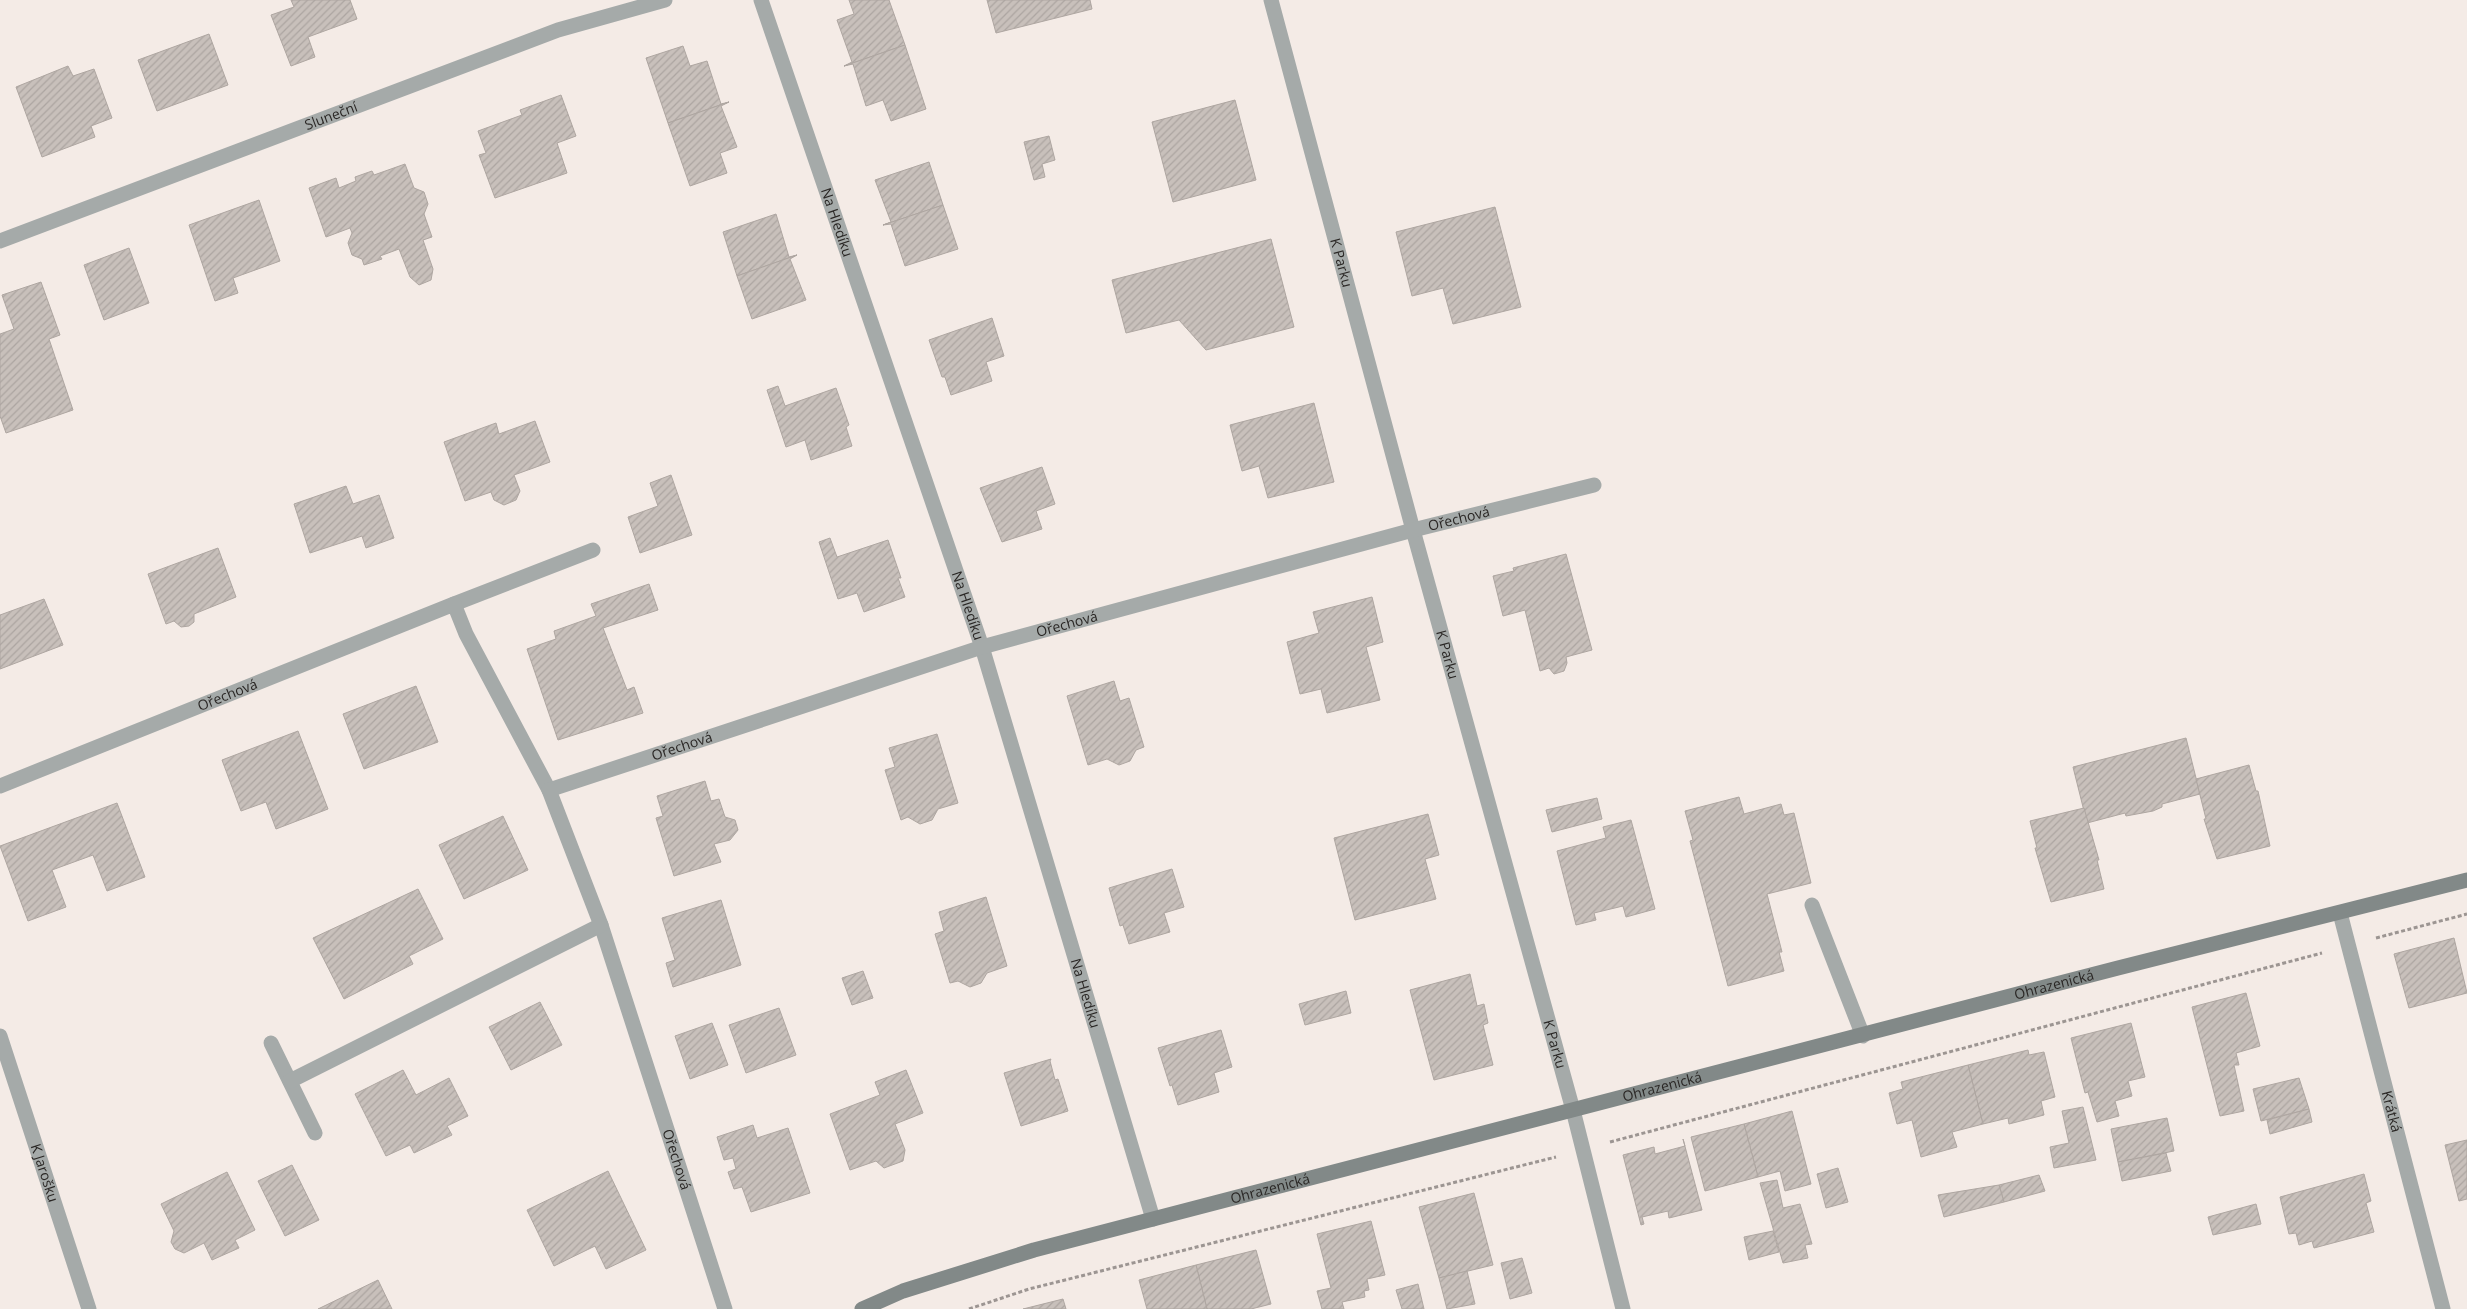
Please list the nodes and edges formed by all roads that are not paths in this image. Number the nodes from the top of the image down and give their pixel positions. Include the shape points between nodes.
1 (665, 0) edge
2 (761, 0) edge
3 (1271, 0) edge
4 (0, 241) edge
5 (1594, 485) dead end
6 (1413, 530) junction
7 (593, 550) dead end
8 (454, 604) junction
9 (982, 647) junction
10 (0, 786) edge
11 (549, 790) junction
12 (2467, 880) edge
13 (1812, 905) dead end
14 (2340, 913) junction
15 (601, 924) junction
16 (0, 1036) edge
17 (1863, 1036) junction
18 (271, 1043) dead end
19 (290, 1081) junction
20 (1573, 1110) junction
21 (316, 1133) dead end
22 (1153, 1219) junction
23 (89, 1309) edge
24 (725, 1309) edge
25 (862, 1309) edge
26 (1623, 1309) edge
27 (2443, 1309) edge

1 - 4 street, Sluneční via 558,30
2 - 9 street, Na Hledíku
3 - 6 street, K Parku
5 - 6 street, Ořechová
6 - 9 street, Ořechová
6 - 20 street, K Parku
7 - 8 street, Ořechová
8 - 10 street, Ořechová
8 - 11 street, Ořechová via 466,634
9 - 11 street, Ořechová
9 - 22 street, Na Hledíku
11 - 15 street, Ořechová
12 - 14 street, Ohrazenická
13 - 17 street
14 - 17 street, Ohrazenická
14 - 27 street, Krátká
15 - 19 street
15 - 24 street, Ořechová
16 - 23 street, K Jarošku
17 - 20 street, Ohrazenická
18 - 19 street
19 - 21 street
20 - 22 street, Ohrazenická
20 - 26 street, K Parku
22 - 25 street, Ohrazenická via 970,1268

